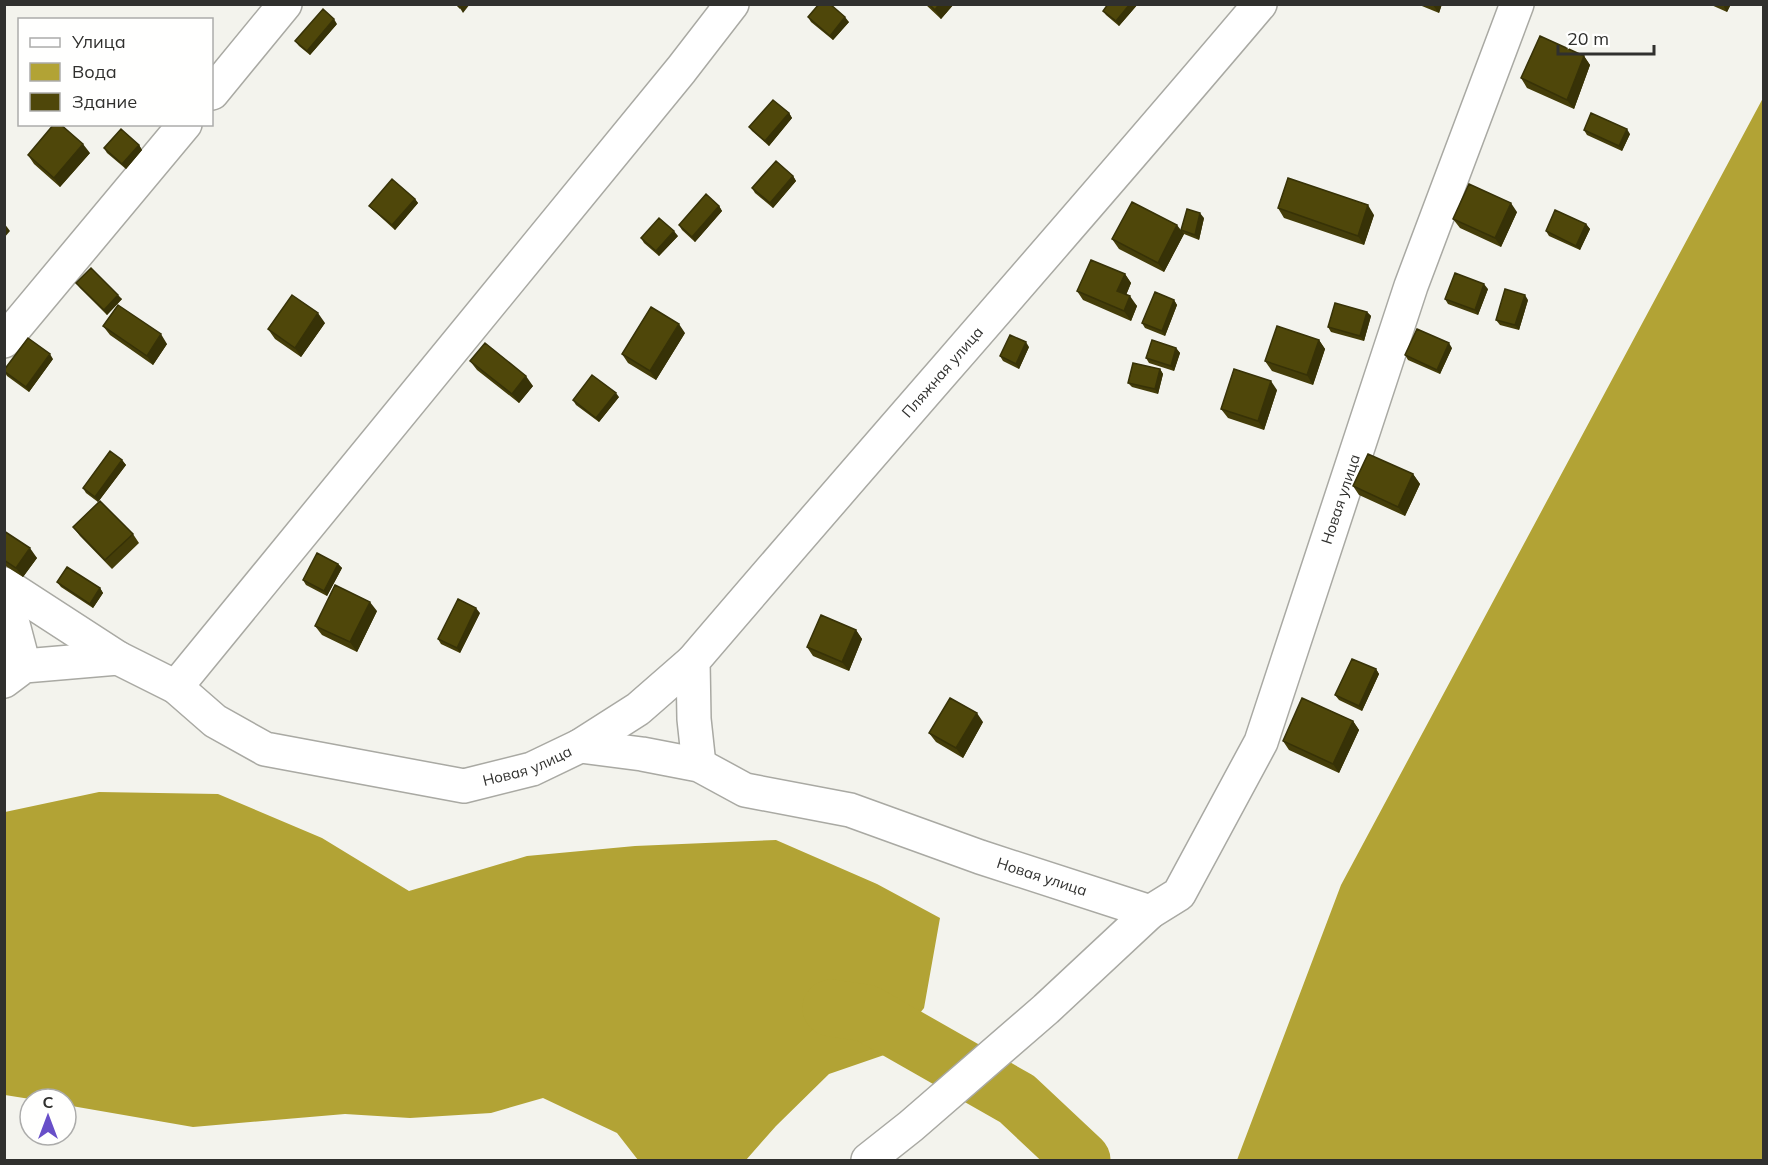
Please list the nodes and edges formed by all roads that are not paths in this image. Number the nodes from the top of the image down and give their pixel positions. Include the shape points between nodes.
1 (285, 4) edge
2 (732, 4) edge
3 (1260, 4) edge
4 (1517, 4) edge
5 (213, 92) edge
6 (183, 126) edge
7 (4, 340) edge
8 (4, 584) edge
9 (4, 590) edge
10 (118, 658) junction
11 (693, 661) junction
12 (14, 674) edge
13 (176, 687) junction
14 (580, 746) junction
15 (699, 765) junction
16 (1150, 912) junction
17 (868, 1161) edge

1 - 5 street
2 - 13 street
3 - 11 street, Пляжная улица
4 - 16 street, Новая улица via 1412,286 1261,742 1179,894
6 - 7 street
8 - 10 street, Новая улица
9 - 12 street
10 - 12 street
10 - 13 street, Новая улица
11 - 14 street, Пляжная улица via 638,709
11 - 15 street
13 - 14 street, Новая улица via 214,721 265,748 464,786 532,769
14 - 15 street, Новая улица
15 - 16 street, Новая улица via 745,790 850,810
16 - 17 street via 1046,1009

